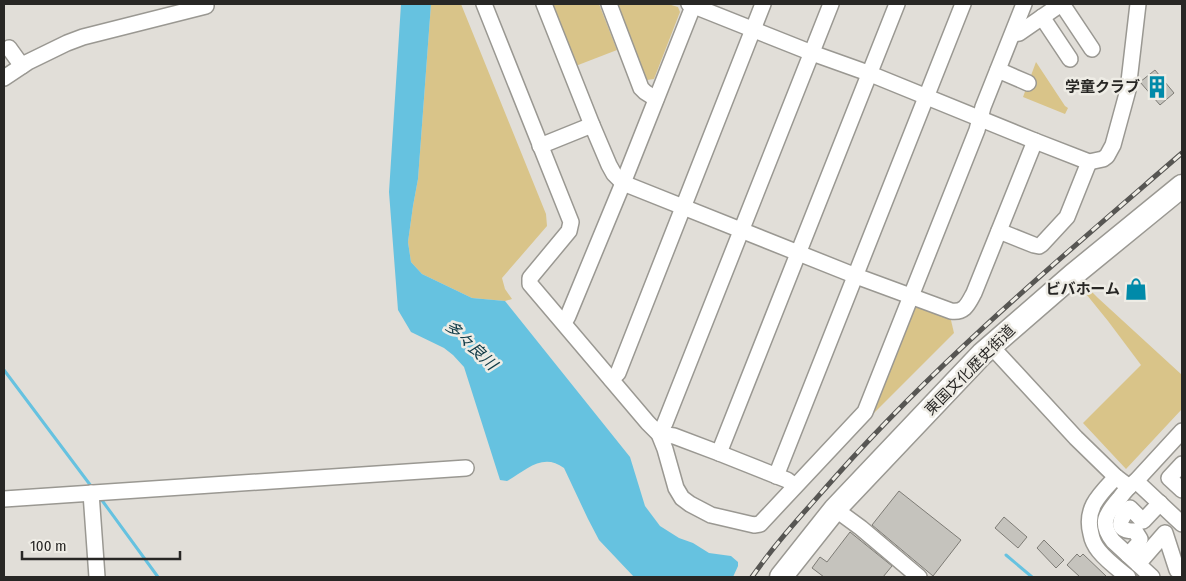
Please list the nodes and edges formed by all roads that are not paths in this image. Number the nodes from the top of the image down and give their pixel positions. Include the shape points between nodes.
1 (484, 4) edge
2 (544, 4) edge
3 (609, 4) edge
4 (692, 4) edge
5 (763, 4) edge
6 (831, 4) edge
7 (897, 4) edge
8 (963, 4) edge
9 (1024, 4) edge
10 (1061, 4) edge
11 (1138, 4) edge
12 (206, 6) dead end
13 (1042, 17) junction
14 (753, 29) junction
15 (1013, 34) junction
16 (9, 48) dead end
17 (1092, 49) dead end
18 (812, 53) junction
19 (1070, 59) dead end
20 (22, 66) junction
21 (998, 70) junction
22 (868, 73) junction
23 (4, 78) edge
24 (1028, 83) dead end
25 (926, 97) junction
26 (656, 99) junction
27 (979, 119) junction
28 (592, 125) junction
29 (1035, 141) junction
30 (540, 146) junction
31 (1089, 162) junction
32 (623, 183) junction
33 (1182, 186) edge
34 (684, 206) junction
35 (742, 230) junction
36 (999, 231) junction
37 (799, 253) junction
38 (856, 276) junction
39 (911, 297) junction
40 (564, 322) junction
41 (991, 346) junction
42 (611, 379) junction
43 (1182, 431) edge
44 (659, 434) junction
45 (1167, 446) junction
46 (719, 453) junction
47 (1182, 462) edge
48 (466, 468) dead end
49 (776, 476) junction
50 (1116, 477) junction
51 (1132, 484) junction
52 (794, 486) junction
53 (1182, 490) edge
54 (91, 493) junction
55 (4, 499) edge
56 (1182, 499) edge
57 (1165, 508) junction
58 (835, 509) junction
59 (1182, 524) edge
60 (1133, 560) junction
61 (1177, 571) edge
62 (97, 577) edge
63 (781, 577) edge
64 (919, 577) edge
65 (1128, 577) edge
66 (1152, 577) edge

1 - 30 street
2 - 28 street
3 - 26 street via 641,88
4 - 14 street
4 - 26 street
5 - 14 street
6 - 18 street
7 - 22 street
8 - 25 street
9 - 15 street
10 - 13 street
10 - 17 street
11 - 31 street via 1128,90 1113,145 1103,159
12 - 20 street via 83,37
13 - 15 street
13 - 19 street
14 - 18 street
14 - 34 street
15 - 21 street
16 - 20 street
18 - 22 street
18 - 35 street
20 - 23 street
21 - 24 street
21 - 27 street
22 - 25 street
22 - 37 street
25 - 27 street
25 - 38 street
26 - 32 street
27 - 29 street
27 - 39 street
28 - 30 street
28 - 32 street via 614,174
29 - 31 street
29 - 36 street
30 - 40 street via 571,222 570,231 530,278 530,284
31 - 36 street via 1067,217 1042,244 1039,246
32 - 34 street
32 - 40 street
33 - 41 highway, 東国文化歴史街道
34 - 35 street
34 - 42 street via 618,373
35 - 37 street
35 - 44 street
36 - 39 street via 974,293 961,311 951,311
37 - 38 street
37 - 46 street
38 - 39 street
38 - 49 street
39 - 52 street via 865,412
40 - 42 street
41 - 50 street
41 - 58 highway, 東国文化歴史街道
42 - 44 street
43 - 45 street
44 - 46 street via 674,436
44 - 52 street via 682,498 711,515 760,524
45 - 47 street
45 - 51 street
46 - 49 street
47 - 53 street via 1169,478
48 - 54 street
49 - 52 street
50 - 51 street
50 - 65 street via 1094,503 1089,522 1096,547
51 - 57 street
51 - 60 street via 1107,513 1105,520 1108,534
54 - 55 street
54 - 62 street
56 - 57 street
57 - 59 street
57 - 60 street via 1143,522 1130,508 1121,518 1122,528 1135,531 1140,539
58 - 63 highway, 東国文化歴史街道
58 - 64 street
60 - 61 street via 1166,533
60 - 66 street

